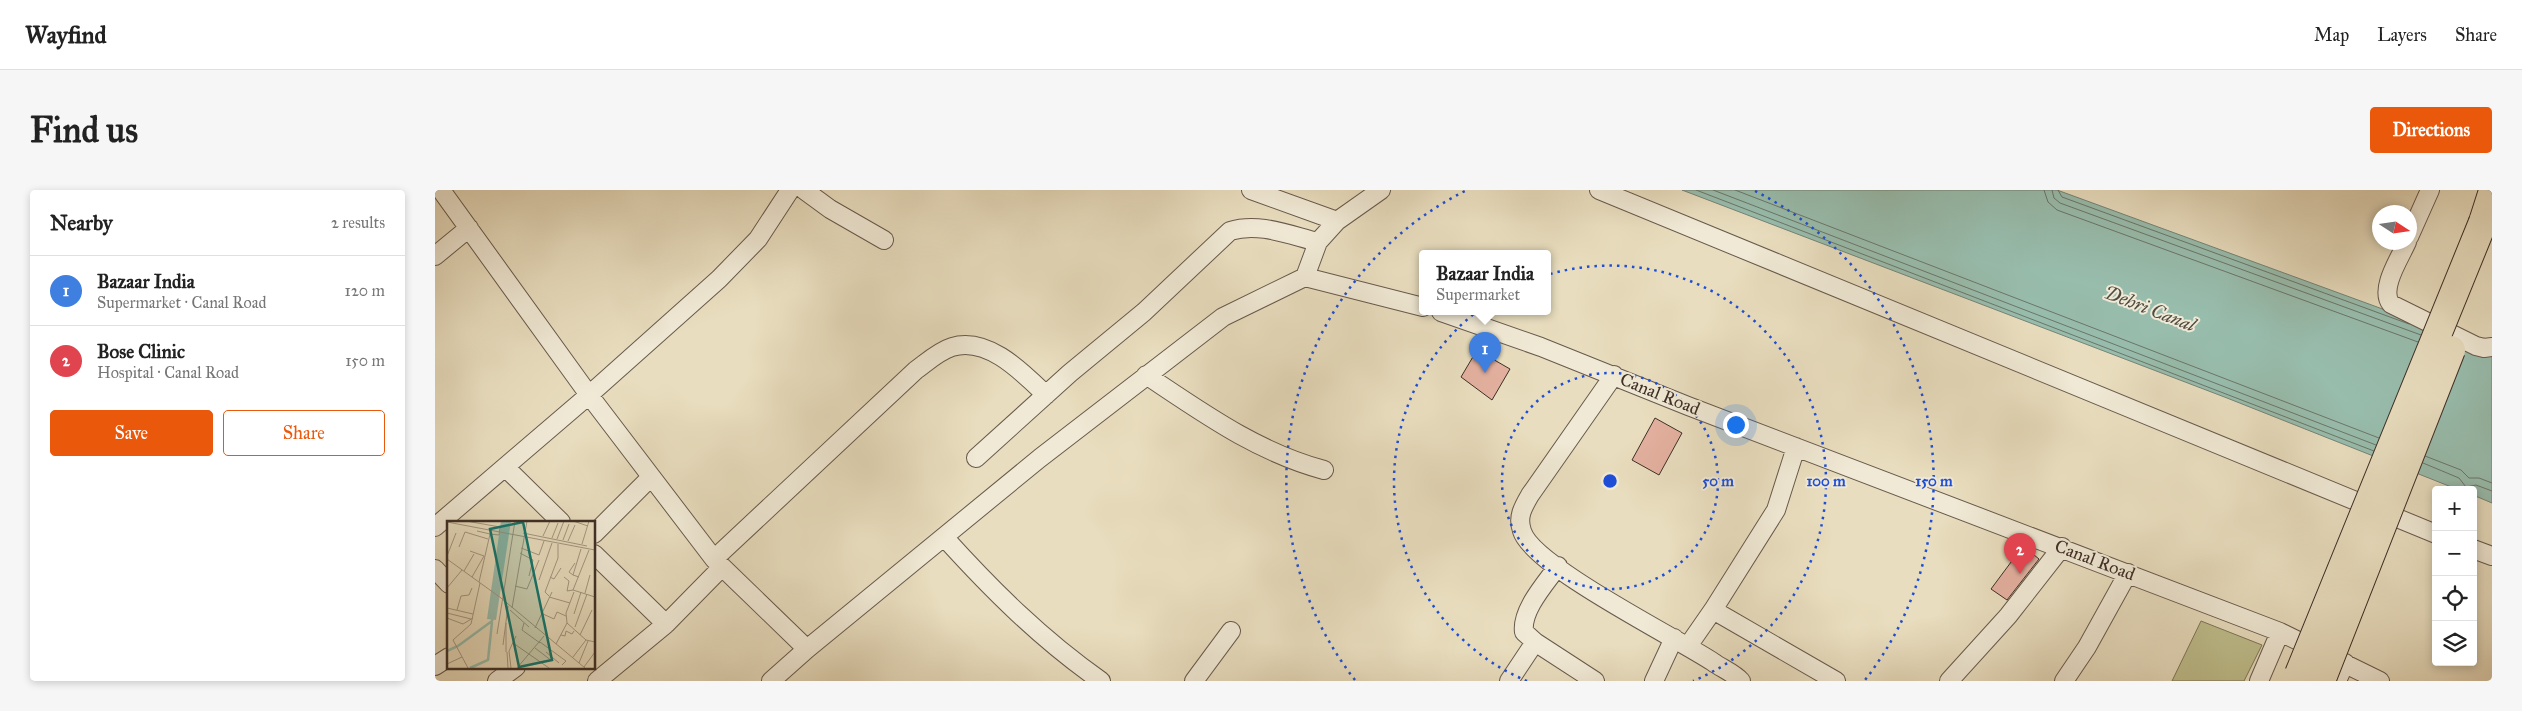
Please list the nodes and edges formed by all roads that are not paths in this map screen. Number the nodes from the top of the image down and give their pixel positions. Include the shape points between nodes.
1 (441, 190) edge
2 (790, 190) edge
3 (804, 190) edge
4 (1251, 190) edge
5 (1381, 190) edge
6 (1599, 190) edge
7 (2431, 190) edge
8 (2492, 194) edge
9 (2417, 220) edge
10 (1337, 221) junction
11 (469, 228) junction
12 (2487, 234) edge
13 (884, 240) dead end
14 (1318, 242) junction
15 (2404, 250) edge
16 (435, 256) edge
17 (1305, 277) junction
18 (1419, 306) edge
19 (1450, 315) edge
20 (2492, 346) edge
21 (1146, 375) junction
22 (1614, 376) junction
23 (589, 395) junction
24 (1046, 395) junction
25 (1796, 447) junction
26 (976, 458) dead end
27 (505, 467) junction
28 (1324, 470) dead end
29 (651, 477) junction
30 (560, 521) edge
31 (435, 527) edge
32 (2432, 532) edge
33 (595, 533) edge
34 (944, 536) junction
35 (2062, 547) junction
36 (2477, 550) edge
37 (595, 555) edge
38 (2492, 556) edge
39 (718, 563) junction
40 (1558, 566) junction
41 (435, 569) edge
42 (2128, 573) junction
43 (447, 582) edge
44 (1713, 610) junction
45 (666, 624) junction
46 (1231, 631) dead end
47 (2279, 632) junction
48 (1535, 642) junction
49 (1681, 642) junction
50 (807, 648) junction
51 (447, 658) edge
52 (2345, 662) junction
53 (435, 666) edge
54 (515, 668) edge
55 (2305, 679) edge
56 (497, 681) edge
57 (597, 681) edge
58 (771, 681) edge
59 (1101, 681) edge
60 (1195, 681) edge
61 (1509, 681) edge
62 (1595, 681) edge
63 (1654, 681) edge
64 (1741, 681) edge
65 (1836, 681) edge
66 (1949, 681) edge
67 (2064, 681) edge
68 (2259, 681) edge
69 (2337, 681) edge
70 (2380, 681) edge

1 - 11 street
2 - 23 street via 745,253
3 - 13 street via 829,209
4 - 10 street
5 - 10 street
6 - 32 street
7 - 9 street
8 - 12 highway
10 - 14 street
11 - 16 street
11 - 23 street
12 - 55 highway, bridge
14 - 17 street
14 - 24 street via 1269,229 1230,231 1144,312
15 - 20 street via 2391,279 2388,300 2399,310 2476,346
17 - 18 street
17 - 21 street via 1223,317
19 - 22 street, Canal Road
21 - 28 street via 1257,445 1289,460
21 - 34 street
22 - 25 street, Canal Road
22 - 40 street via 1522,509 1519,521 1522,533 1529,544
23 - 27 street
23 - 29 street
24 - 26 street
24 - 39 street via 1002,356 969,346 953,346 916,370
25 - 35 street, Canal Road
25 - 44 street via 1776,510
27 - 30 street
27 - 31 street
29 - 33 street
29 - 39 street
34 - 50 street
34 - 59 street via 1017,614 1048,642
35 - 42 street, Canal Road
35 - 66 street via 2009,616
36 - 38 street
37 - 45 street
39 - 45 street
39 - 50 street
40 - 48 street via 1525,618 1524,632
40 - 49 street via 1628,614
41 - 43 street
42 - 47 street, Canal Road
42 - 67 street via 2091,641
44 - 49 street
44 - 65 street
45 - 57 street
46 - 60 street
47 - 52 street, Canal Road
47 - 68 street
48 - 61 street
48 - 62 street
49 - 63 street
49 - 64 street
50 - 58 street
51 - 53 street
52 - 69 street
52 - 70 street, Canal Road
54 - 56 street

